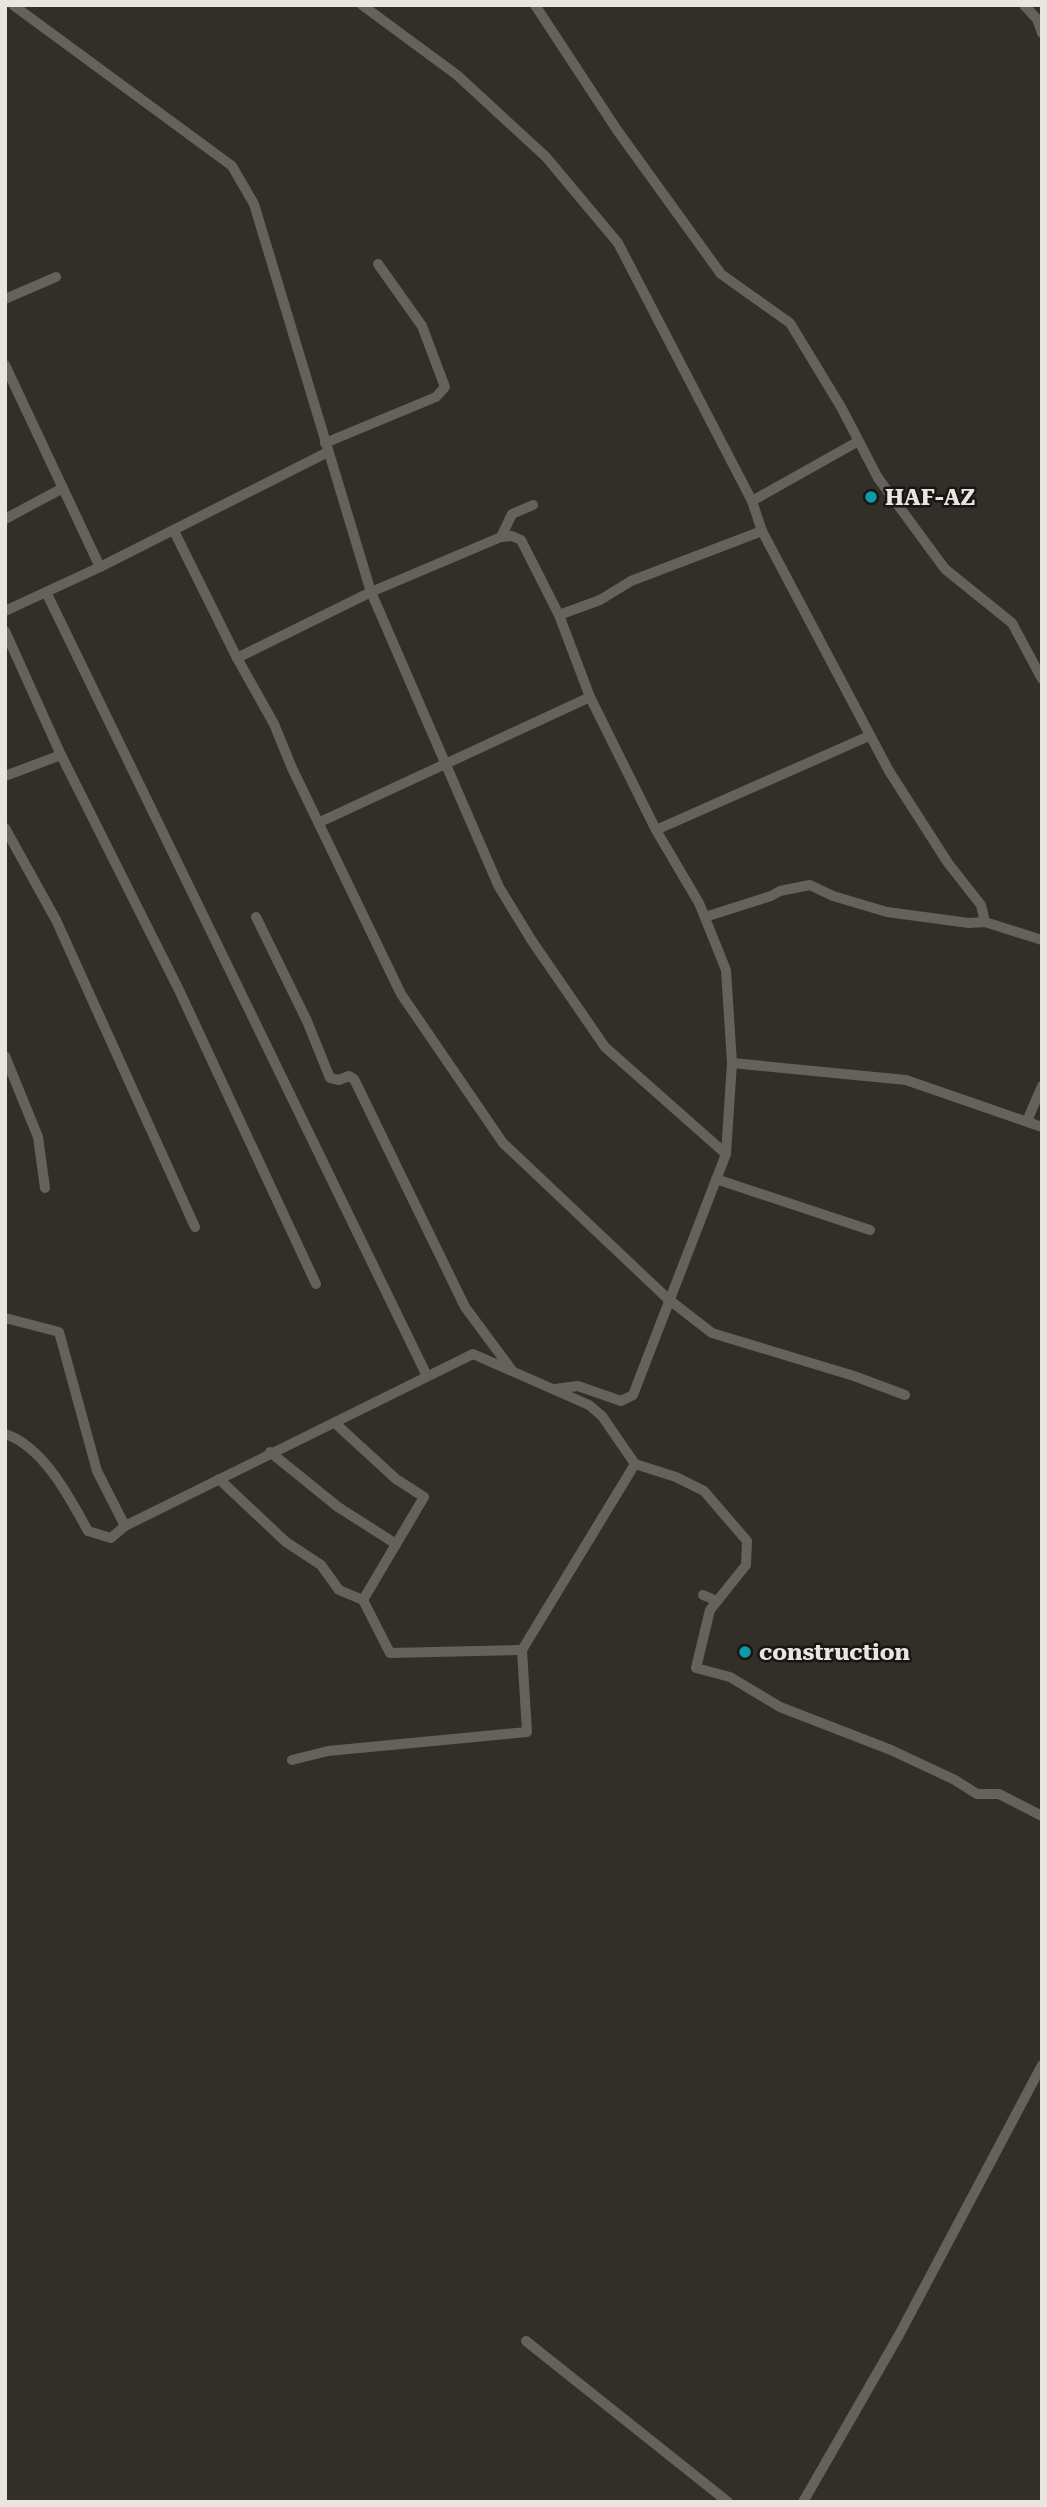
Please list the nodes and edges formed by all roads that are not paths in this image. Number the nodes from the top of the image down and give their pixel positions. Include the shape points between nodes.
1 (13, 5) edge
2 (362, 5) edge
3 (535, 5) edge
4 (1024, 5) edge
5 (1042, 33) edge
6 (378, 264) dead end
7 (55, 277) dead end
8 (5, 299) edge
9 (5, 365) edge
10 (857, 442) junction
11 (327, 448) junction
12 (63, 488) junction
13 (752, 501) junction
14 (533, 505) dead end
15 (5, 519) edge
16 (174, 531) junction
17 (762, 531) junction
18 (501, 537) junction
19 (100, 567) junction
20 (371, 592) junction
21 (46, 593) junction
22 (5, 611) edge
23 (559, 615) junction
24 (5, 631) edge
25 (237, 658) junction
26 (1042, 679) edge
27 (590, 697) junction
28 (869, 736) junction
29 (61, 755) junction
30 (444, 765) junction
31 (5, 776) edge
32 (320, 822) junction
33 (5, 828) edge
34 (656, 830) junction
35 (705, 916) junction
36 (256, 917) dead end
37 (985, 922) junction
38 (1042, 940) edge
39 (5, 1056) edge
40 (732, 1063) junction
41 (1042, 1086) edge
42 (1027, 1121) junction
43 (1042, 1127) edge
44 (726, 1154) junction
45 (716, 1179) junction
46 (45, 1188) dead end
47 (195, 1227) dead end
48 (870, 1230) dead end
49 (316, 1284) dead end
50 (668, 1299) junction
51 (5, 1318) edge
52 (512, 1372) junction
53 (427, 1376) junction
54 (555, 1389) junction
55 (905, 1395) dead end
56 (336, 1424) junction
57 (5, 1434) edge
58 (270, 1452) junction
59 (635, 1464) junction
60 (219, 1479) junction
61 (125, 1526) junction
62 (396, 1544) junction
63 (704, 1595) dead end
64 (363, 1600) junction
65 (717, 1601) junction
66 (522, 1650) junction
67 (292, 1760) dead end
68 (1042, 1816) edge
69 (1042, 2066) edge
70 (1037, 2089) edge
71 (526, 2340) dead end
72 (727, 2502) edge
73 (803, 2502) edge

1 - 11 street via 232,166 254,204
2 - 13 street via 457,75 546,157 618,243
3 - 10 street via 617,130 721,274 790,323
4 - 5 street
6 - 11 street via 422,326 445,387 436,397
7 - 8 street
9 - 12 street
10 - 13 street
10 - 26 street via 945,569 1012,623
11 - 16 street
11 - 20 street
12 - 15 street
12 - 19 street
13 - 17 street
14 - 18 street via 512,514
16 - 19 street
16 - 25 street
17 - 23 street via 631,581 600,600
17 - 28 street
18 - 20 street
18 - 23 street via 521,540
19 - 21 street
20 - 25 street
20 - 30 street
21 - 22 street
21 - 53 street
23 - 27 street
24 - 29 street
25 - 32 street
27 - 30 street
27 - 34 street
28 - 34 street
28 - 37 street via 920,822 981,905
29 - 31 street
29 - 49 street via 179,990
30 - 32 street
30 - 44 street via 499,887 592,1029 630,1072
32 - 50 street via 401,994 503,1143
33 - 47 street via 56,920
34 - 35 street
35 - 37 street via 810,885 833,897 887,912
35 - 40 street via 726,970
36 - 52 street via 330,1078 354,1079 465,1307
37 - 38 street
39 - 46 street via 38,1137
40 - 42 street via 906,1080
40 - 44 street
41 - 42 street
42 - 43 street
44 - 45 street
45 - 48 street
45 - 50 street
50 - 54 street via 629,1399 621,1401 578,1386
50 - 55 street via 712,1333
51 - 61 street via 59,1332 97,1471
52 - 53 street via 473,1354
52 - 54 street
53 - 56 street
54 - 59 street via 602,1416
56 - 58 street
56 - 62 street via 396,1479 424,1497
57 - 61 street via 17,1438 59,1480 88,1531 111,1538
58 - 60 street
58 - 62 street via 338,1507
59 - 65 street via 704,1491 747,1541 746,1565
59 - 66 street
60 - 61 street
60 - 64 street via 286,1542 321,1565 339,1590
62 - 64 street
63 - 65 street
64 - 66 street via 390,1653
65 - 68 street via 710,1610 696,1668 730,1678 780,1707 891,1750 977,1794 999,1794
66 - 67 street via 525,1734 364,1747
69 - 70 street
70 - 73 street
71 - 72 street

